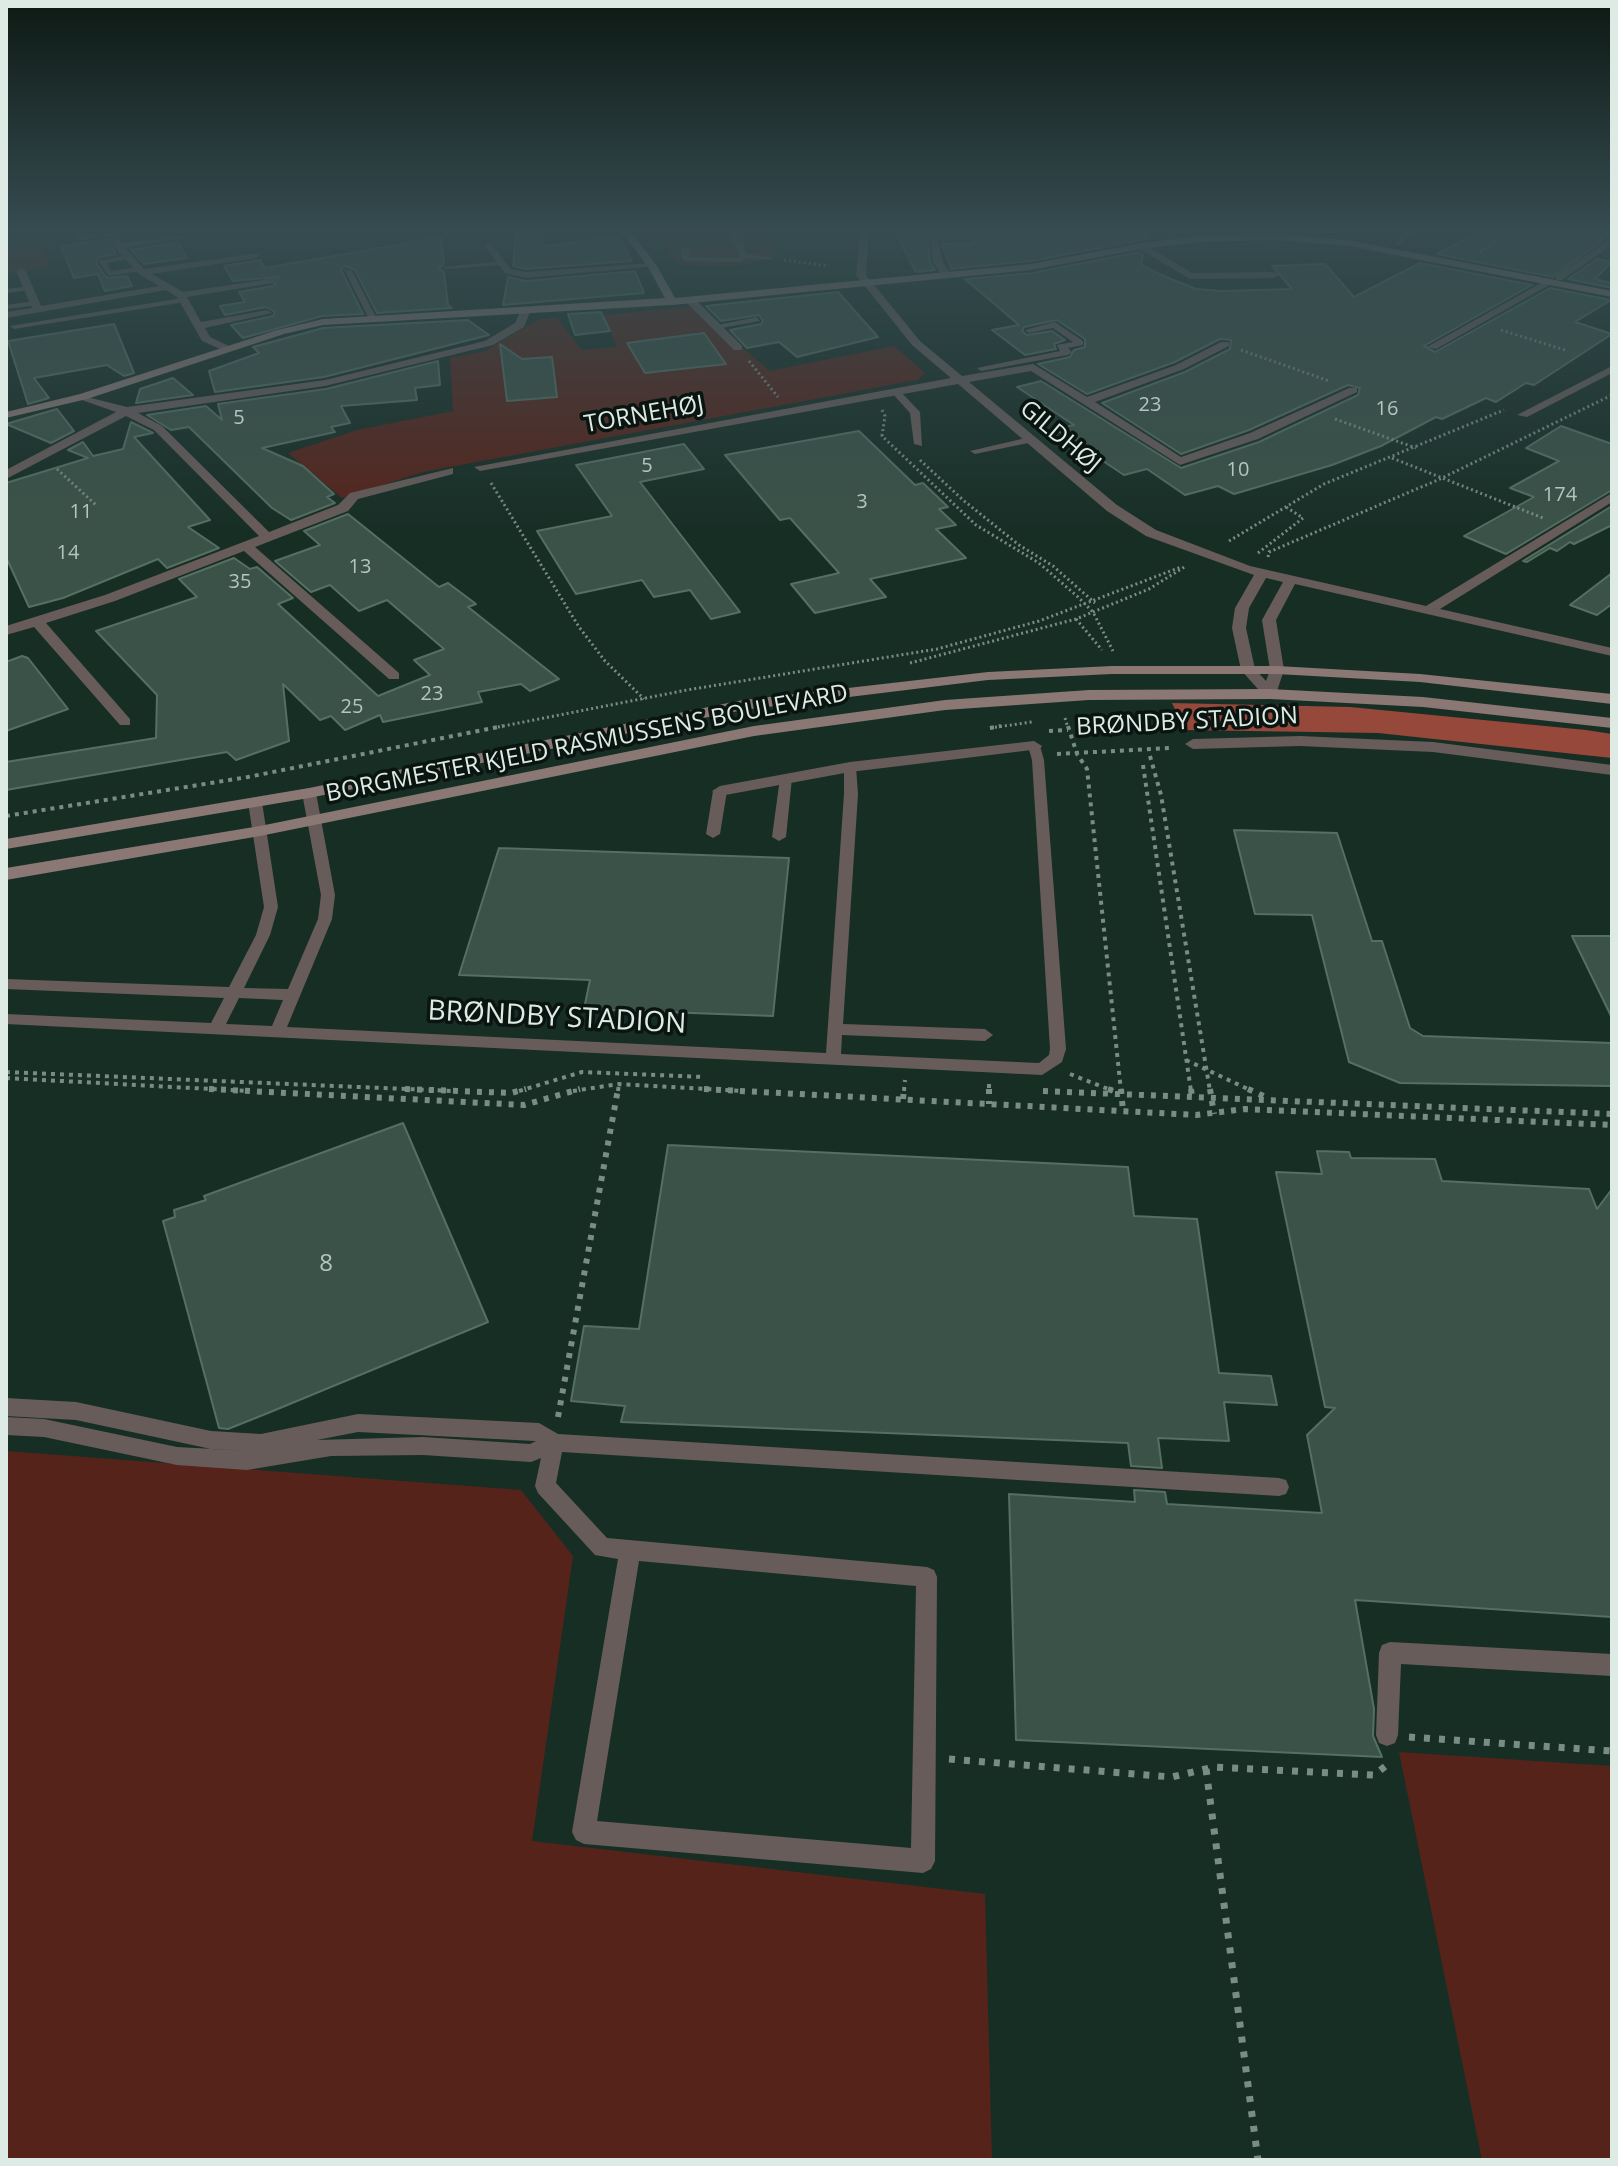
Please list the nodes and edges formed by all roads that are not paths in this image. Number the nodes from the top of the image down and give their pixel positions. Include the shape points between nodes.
1 (201, 333) edge
2 (284, 333) edge
3 (506, 333) edge
4 (723, 333) edge
5 (908, 333) edge
6 (1066, 333) edge
7 (1456, 333) edge
8 (1225, 344) road end
9 (1432, 347) dead end
10 (738, 348) road end
11 (227, 349) junction
12 (1029, 363) junction
13 (981, 368) dead end
14 (1611, 370) edge
15 (958, 380) junction
16 (1353, 390) road end
17 (896, 392) junction
18 (83, 397) junction
19 (1086, 401) junction
20 (126, 411) junction
21 (6, 415) edge
22 (1523, 415) dead end
23 (1030, 440) junction
24 (919, 444) dead end
25 (975, 451) dead end
26 (480, 467) road end
27 (449, 471) dead end
28 (6, 475) edge
29 (1612, 497) edge
30 (267, 537) junction
31 (245, 545) junction
32 (1262, 573) junction
33 (1291, 580) junction
34 (1427, 611) junction
35 (39, 623) junction
36 (6, 631) edge
37 (1612, 633) edge
38 (1593, 648) junction
39 (1612, 652) edge
40 (1248, 670) junction
41 (1277, 670) junction
42 (394, 676) dead end
43 (1270, 694) junction
44 (1612, 699) edge
45 (125, 722) dead end
46 (1612, 723) edge
47 (1193, 744) road end
48 (1034, 746) joint
49 (850, 767) junction
50 (1612, 770) edge
51 (786, 778) junction
52 (720, 791) joint
53 (309, 793) junction
54 (255, 802) junction
55 (316, 821) junction
56 (260, 831) junction
57 (713, 834) dead end
58 (779, 837) dead end
59 (6, 844) edge
60 (6, 874) edge
61 (6, 984) edge
62 (235, 991) junction
63 (294, 995) junction
64 (6, 1019) edge
65 (216, 1028) junction
66 (835, 1029) junction
67 (278, 1030) junction
68 (985, 1035) dead end
69 (833, 1060) junction
70 (6, 1407) edge
71 (6, 1426) edge
72 (554, 1443) junction
73 (1279, 1487) dead end
74 (630, 1550) junction
75 (1612, 1665) edge
76 (1387, 1735) road end

1 - 11 street
2 - 11 street
3 - 20 street via 489,343 325,383
4 - 10 street
5 - 15 street, GILDHØJ
6 - 12 lane via 1080,343
7 - 9 street
8 - 19 street via 1180,367
11 - 18 street
12 - 13 lane
12 - 15 street, TORNEHØJ
12 - 19 street
14 - 22 street
15 - 17 street, TORNEHØJ
15 - 23 street, GILDHØJ
16 - 19 street via 1180,461
17 - 24 lane via 915,412
17 - 26 street, TORNEHØJ
18 - 20 street
18 - 21 street
20 - 28 street
20 - 30 street via 158,428
23 - 25 lane
23 - 32 street, GILDHØJ via 1151,533
27 - 30 street via 354,496 343,508
29 - 34 street
30 - 31 street
31 - 35 street
31 - 42 street
32 - 33 street, GILDHØJ
32 - 40 street via 1240,618
33 - 34 street, GILDHØJ
33 - 41 street via 1269,620
34 - 38 street, GILDHØJ
35 - 36 street
35 - 45 street
37 - 38 street
38 - 39 street, GILDHØJ
40 - 41 street, BORGMESTER KJELD RASMUSSENS BOULEVARD
40 - 43 street
40 - 53 street, BORGMESTER KJELD RASMUSSENS BOULEVARD via 1029,673 828,692
41 - 43 street
41 - 44 street, BORGMESTER KJELD RASMUSSENS BOULEVARD via 1434,679
43 - 46 street, BORGMESTER KJELD RASMUSSENS BOULEVARD via 1423,702
43 - 55 street, BORGMESTER KJELD RASMUSSENS BOULEVARD via 1051,697 810,722
47 - 50 street, BRØNDBY STADION via 1433,747
48 - 49 street
48 - 69 lane, BRØNDBY STADION via 1058,1049 1050,1066
49 - 51 street
49 - 66 lane
51 - 52 street
51 - 58 lane
52 - 57 lane
53 - 54 street, BORGMESTER KJELD RASMUSSENS BOULEVARD
53 - 55 lane
54 - 56 lane
54 - 59 street, BORGMESTER KJELD RASMUSSENS BOULEVARD
55 - 56 street, BORGMESTER KJELD RASMUSSENS BOULEVARD
55 - 63 lane via 328,895 325,919
56 - 60 street, BORGMESTER KJELD RASMUSSENS BOULEVARD
56 - 62 lane via 271,907
61 - 62 lane
62 - 63 lane
62 - 65 lane
63 - 67 lane
64 - 65 lane, BRØNDBY STADION
65 - 67 lane, BRØNDBY STADION
66 - 68 lane
66 - 69 lane
67 - 69 lane, BRØNDBY STADION
70 - 72 lane via 76,1411 211,1440 261,1443 358,1423 539,1432
71 - 72 lane via 44,1428 177,1456 247,1461 331,1447 531,1453
72 - 73 lane
72 - 74 lane via 545,1486 602,1548
74 - 74 lane via 927,1577 923,1861 584,1832
75 - 76 lane via 1390,1653

